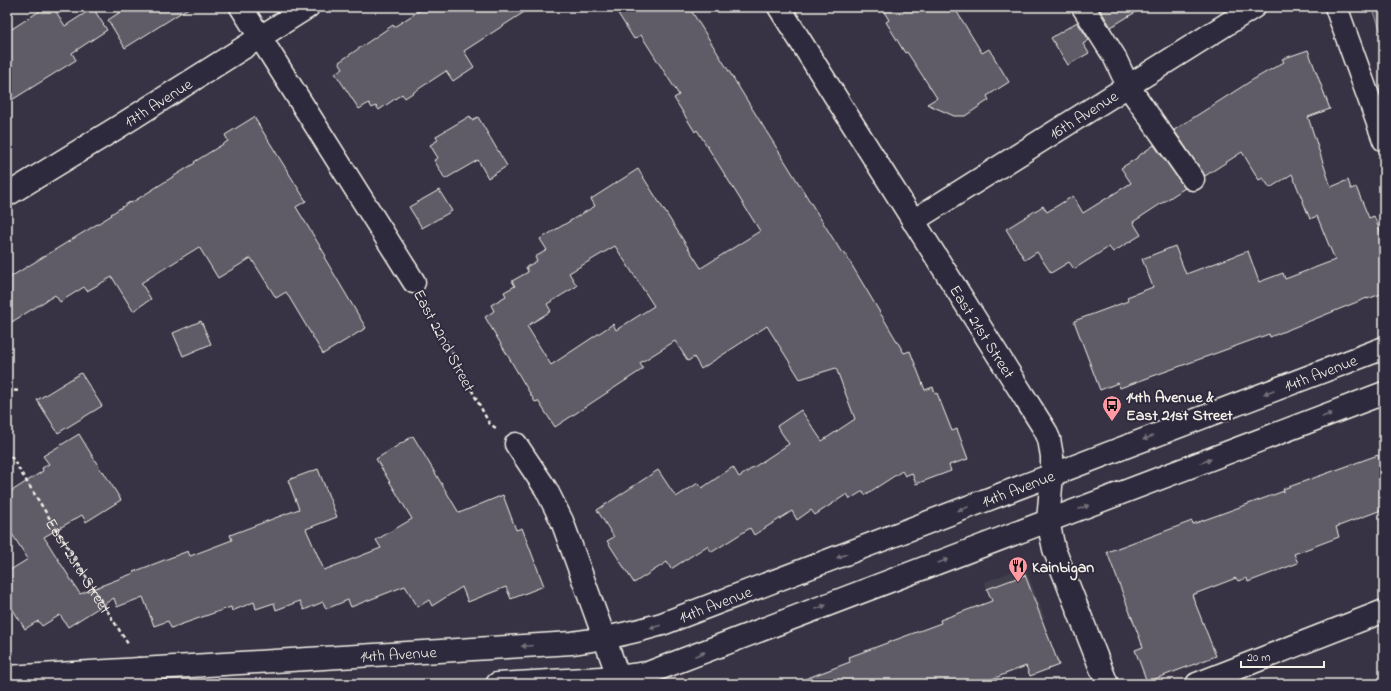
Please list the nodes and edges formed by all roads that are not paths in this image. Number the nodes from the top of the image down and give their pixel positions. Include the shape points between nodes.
1 (241, 7) edge
2 (308, 7) edge
3 (779, 7) edge
4 (1083, 7) edge
5 (1254, 7) edge
6 (1336, 7) edge
7 (260, 37) junction
8 (1128, 86) junction
9 (1384, 140) edge
10 (1193, 179) dead end
11 (7, 194) edge
12 (913, 221) junction
13 (414, 282) road end
14 (1384, 348) edge
15 (1384, 393) edge
16 (516, 444) road end
17 (1052, 475) junction
18 (1048, 521) junction
19 (1384, 612) edge
20 (604, 639) junction
21 (7, 677) edge
22 (141, 677) edge
23 (619, 681) edge
24 (497, 684) edge
25 (1108, 684) edge
26 (1197, 684) edge

1 - 7 main road, East 22nd Street
2 - 7 main road, 17th Avenue
3 - 12 main road, East 21st Street
4 - 8 main road via 1114,56
5 - 8 main road, 16th Avenue
6 - 9 main road
7 - 11 main road, 17th Avenue
7 - 13 main road, East 22nd Street
8 - 10 main road
8 - 12 main road, 16th Avenue
12 - 17 main road, East 21st Street via 1045,430 1052,456
14 -> 17 main road, 14th Avenue
18 -> 15 main road
16 - 20 main road via 546,489 562,521
17 - 18 main road, East 21st Street
17 -> 20 main road, 14th Avenue via 662,624
23 -> 18 main road via 648,673
18 - 25 main road, East 21st Street via 1054,549
19 - 26 main road
20 -> 22 main road, 14th Avenue
20 - 23 main road
21 - 22 main road, 14th Avenue
23 - 24 main road

